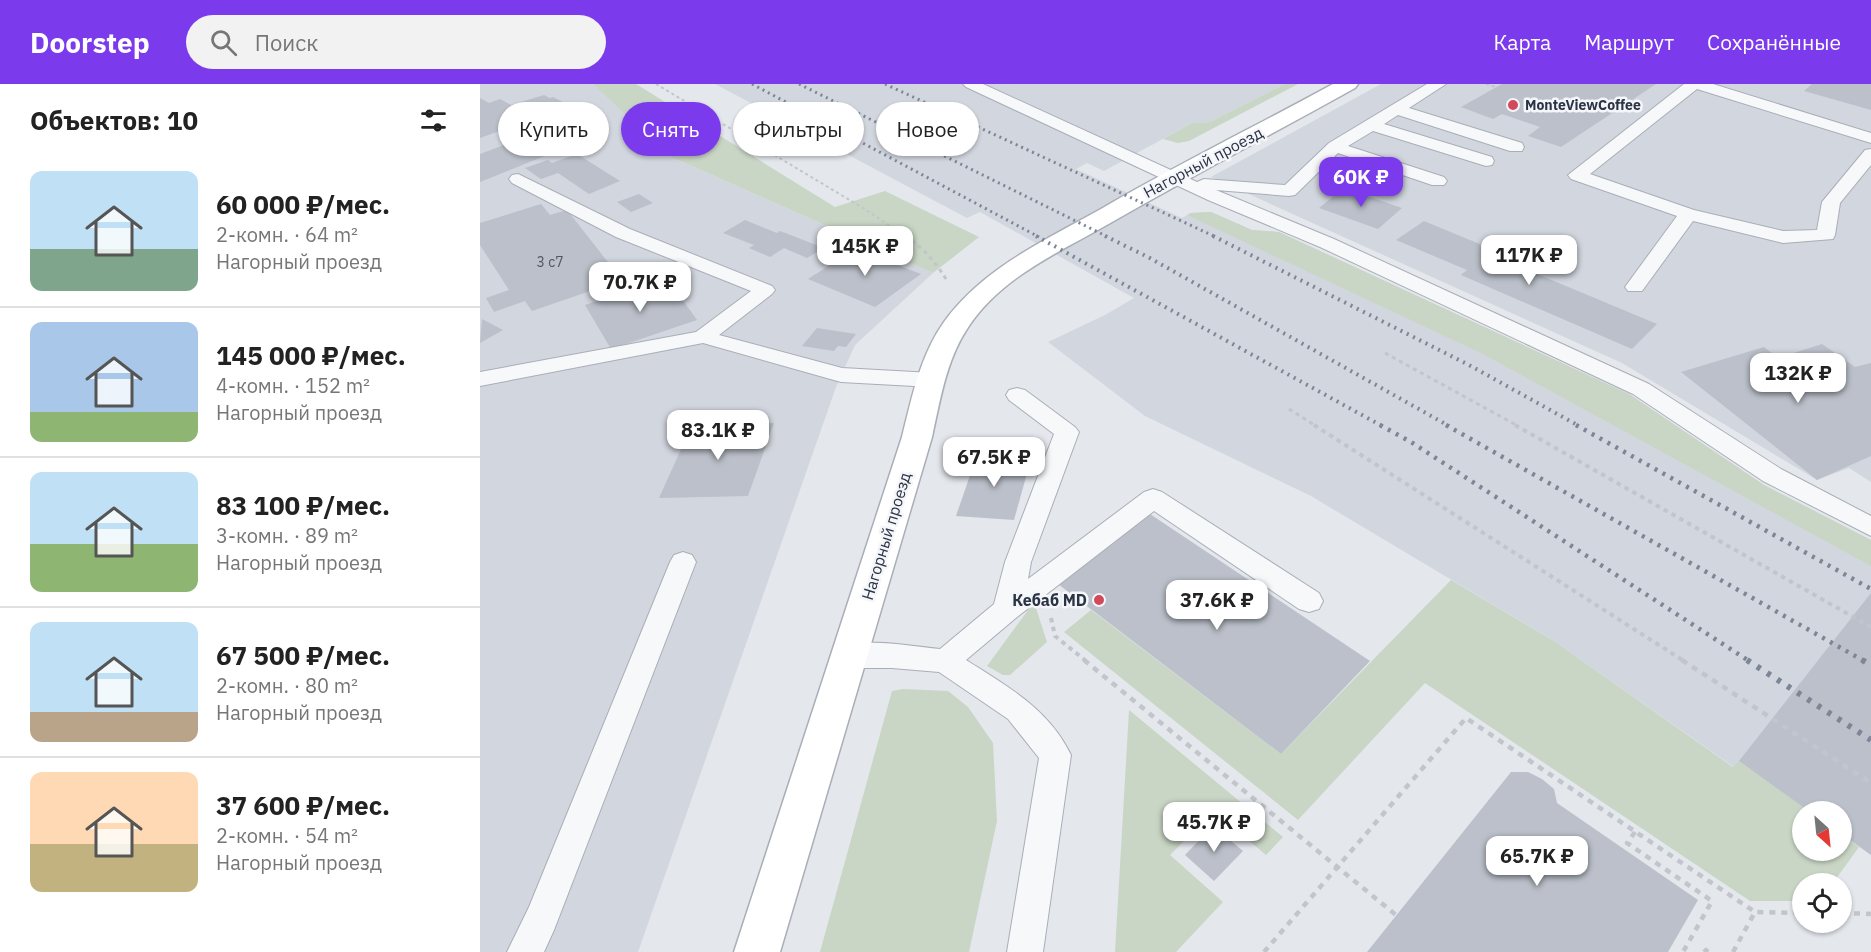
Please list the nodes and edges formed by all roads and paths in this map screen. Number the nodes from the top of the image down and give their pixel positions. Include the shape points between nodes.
1 (656, 84) edge
2 (971, 84) edge
3 (1348, 84) edge
4 (1438, 84) edge
5 (1486, 84) edge
6 (1696, 84) edge
7 (1496, 87) dead end
8 (1395, 110) junction
9 (1371, 125) junction
10 (1871, 138) edge
11 (1335, 147) junction
12 (1516, 147) dead end
13 (1871, 154) edge
14 (1486, 161) dead end
15 (518, 179) dead end
16 (1183, 180) junction
17 (1438, 182) dead end
18 (1688, 214) junction
19 (949, 284) dead end
20 (1635, 287) dead end
21 (703, 337) junction
22 (1385, 353) dead end
23 (480, 379) edge
24 (932, 380) junction
25 (1017, 395) dead end
26 (1289, 410) dead end
27 (1870, 525) edge
28 (682, 562) dead end
29 (1039, 584) junction
30 (1309, 601) dead end
31 (1006, 609) junction
32 (1871, 627) edge
33 (849, 656) junction
34 (945, 661) junction
35 (1871, 783) edge
36 (1635, 832) junction
37 (1338, 867) junction
38 (1755, 912) junction
39 (1792, 912) edge
40 (1852, 913) edge
41 (1871, 914) edge
42 (1396, 915) dead end
43 (525, 952) edge
44 (757, 952) edge
45 (1025, 952) edge
46 (1264, 952) edge
47 (1683, 952) edge
48 (1733, 952) edge

1 - 19 path via 919,246
2 - 16 lane
3 - 16 street, Нагорный проезд
4 - 8 lane
5 - 7 path
6 - 10 lane
6 - 18 lane via 1577,175
8 - 9 lane
8 - 12 lane
9 - 11 lane
9 - 14 lane
11 - 16 lane via 1289,191
11 - 17 lane
13 - 18 lane via 1831,202 1826,235 1783,237
15 - 21 lane via 623,232 765,290
16 - 24 street, Нагорный проезд via 1034,255 1000,277 954,327
16 - 27 lane via 1641,389 1772,475
18 - 20 lane
21 - 23 lane
21 - 24 lane via 841,375
22 - 32 path
24 - 33 street, Нагорный проезд
25 - 31 lane via 1067,432 1018,562
26 - 35 path
28 - 43 lane via 542,918
29 - 30 lane via 1154,498
29 - 31 lane
29 - 37 path via 1046,593 1055,636
31 - 34 lane
33 - 34 lane
33 - 44 street, Нагорный проезд
34 - 45 lane via 1019,710 1055,755
36 - 37 path via 1466,718
36 - 38 path
36 - 47 path via 1627,843 1712,901
37 - 42 path
37 - 46 path
38 - 39 path
38 - 48 path
40 - 41 path

